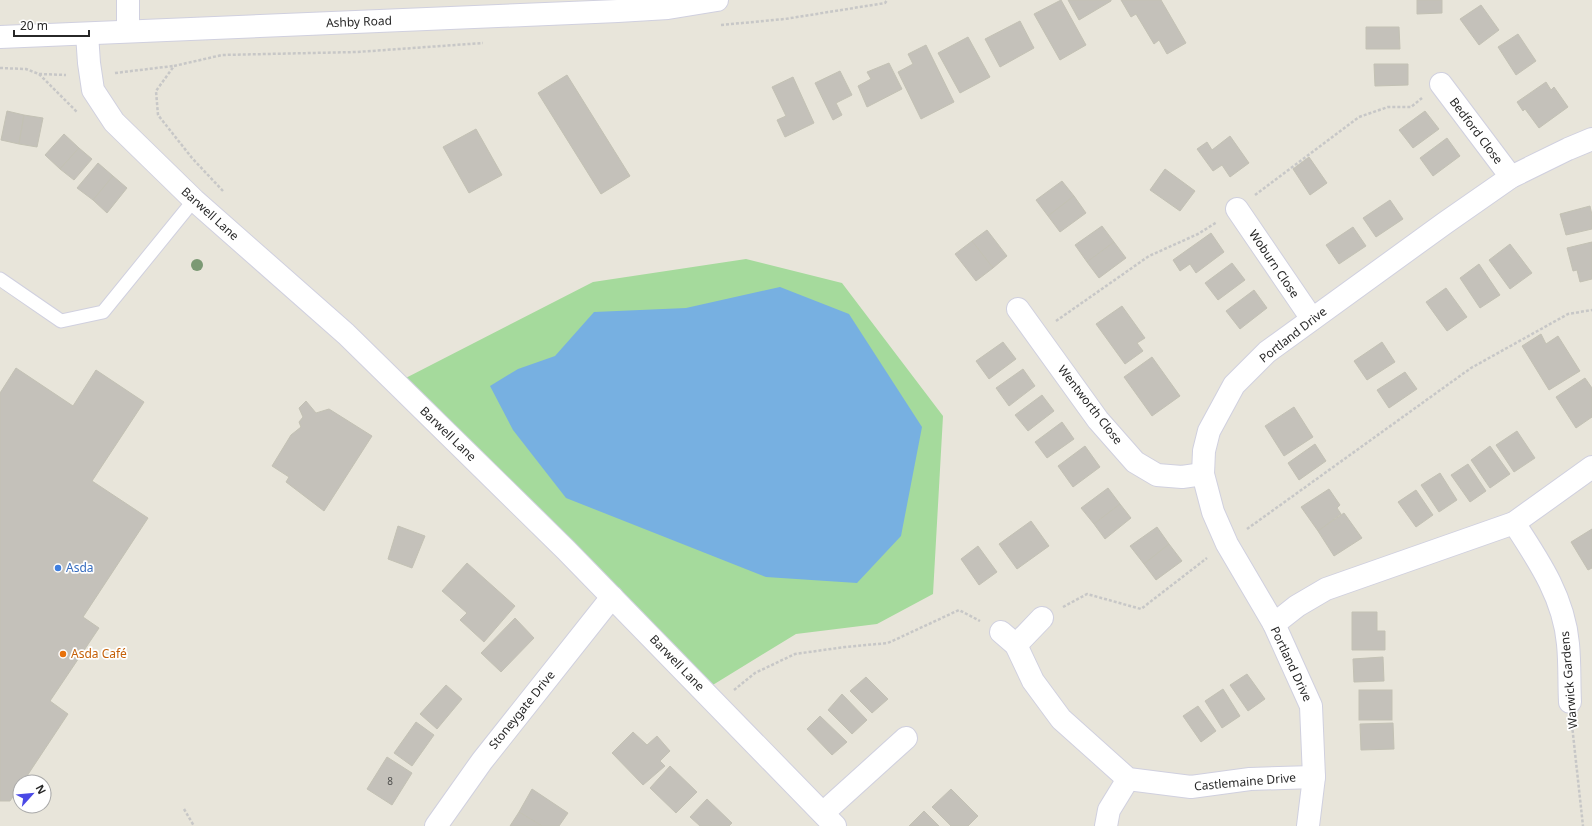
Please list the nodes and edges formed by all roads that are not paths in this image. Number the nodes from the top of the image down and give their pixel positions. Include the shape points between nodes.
1 (128, 0) edge
2 (717, 0) edge
3 (128, 31) junction
4 (87, 34) junction
5 (0, 37) edge
6 (1441, 84) dead end
7 (1592, 139) edge
8 (1511, 178) junction
9 (194, 200) junction
10 (1237, 209) dead end
11 (0, 279) edge
12 (1018, 309) dead end
13 (1312, 319) junction
14 (1592, 466) edge
15 (1203, 474) junction
16 (1514, 524) junction
17 (612, 597) junction
18 (1042, 618) road end
19 (1274, 624) junction
20 (1570, 702) road end
21 (906, 738) dead end
22 (1314, 777) junction
23 (1128, 779) junction
24 (829, 820) edge
25 (436, 826) edge
26 (1106, 826) edge
27 (1308, 826) edge

1 - 3 street
2 - 3 street, Ashby Road via 668,8 611,11
3 - 4 street, Ashby Road
4 - 5 street, Ashby Road
4 - 9 street, Barwell Lane via 93,90 114,122
6 - 8 street, Bedford Close
7 - 8 street, Portland Drive
8 - 13 street, Portland Drive
9 - 11 lane via 103,312 61,321
9 - 17 street, Barwell Lane via 346,334
10 - 13 street, Woburn Close
12 - 15 street, Wentworth Close via 1098,420 1135,462 1157,475 1182,477
13 - 15 street, Portland Drive via 1266,352 1234,385 1209,431 1204,451
14 - 16 street
15 - 19 street, Portland Drive via 1213,512 1227,544
16 - 19 street via 1326,589 1297,606
16 - 20 street, Warwick Gardens via 1536,556 1563,615 1568,644
17 - 24 street, Barwell Lane
17 - 25 street, Stoneygate Drive via 482,761
18 - 23 street via 1008,638 1033,681 1061,719
19 - 22 street, Portland Drive via 1311,706
21 - 24 street
22 - 23 street, Castlemaine Drive via 1250,779 1191,787
22 - 27 street, Portland Drive
23 - 26 street via 1109,810

